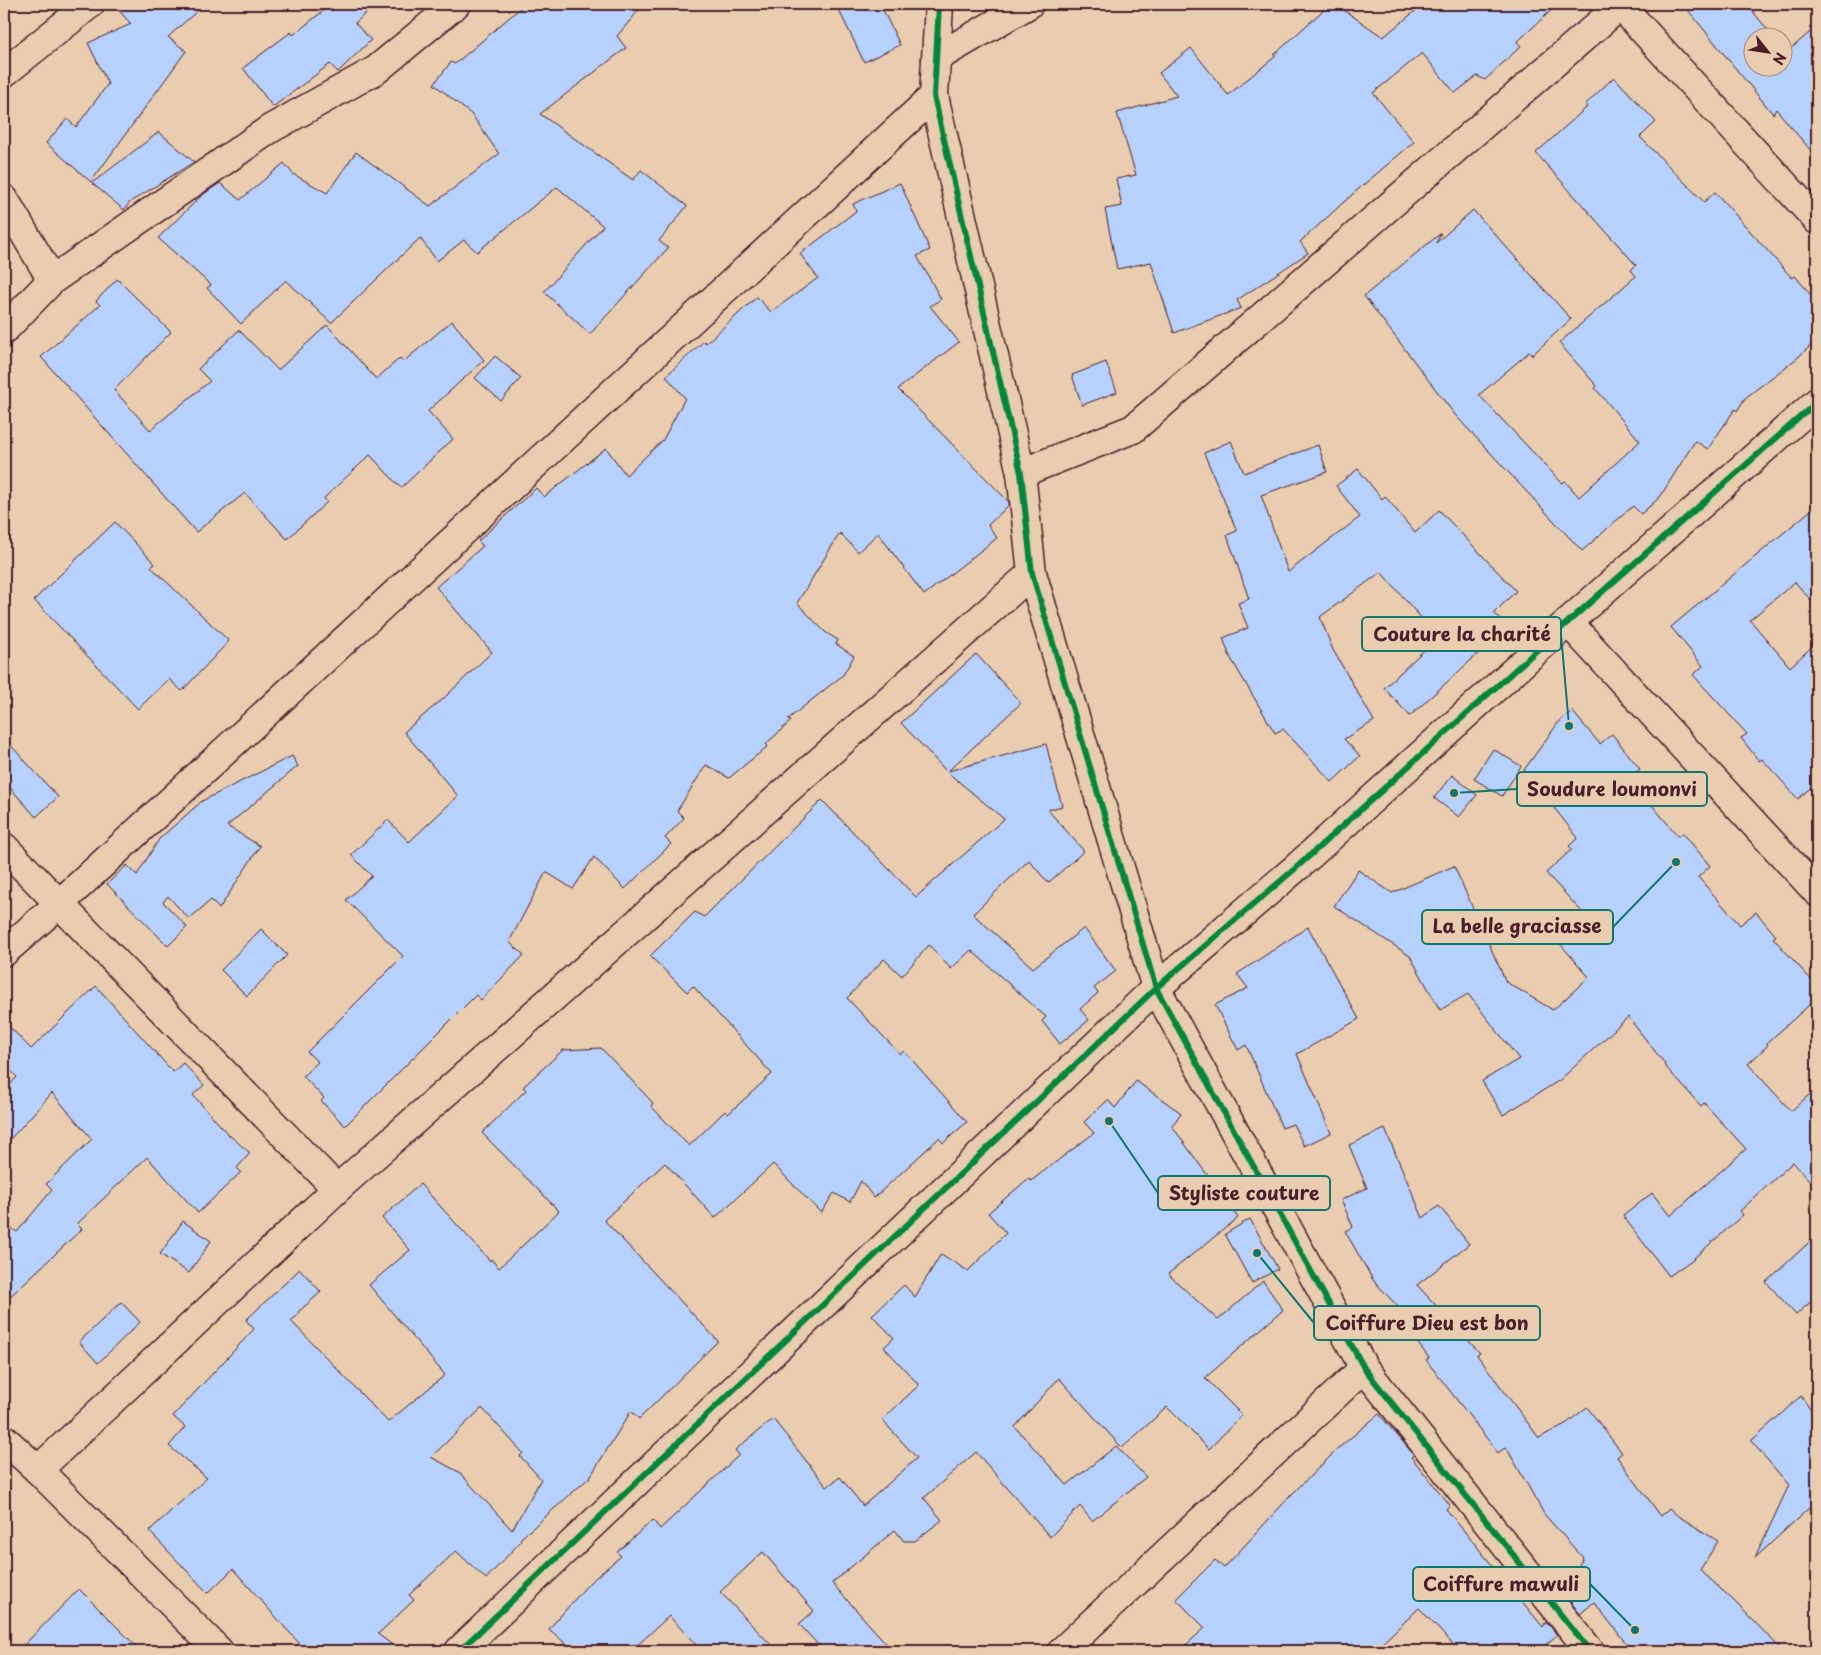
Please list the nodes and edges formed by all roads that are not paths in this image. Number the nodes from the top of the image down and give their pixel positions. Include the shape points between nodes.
1 (90, 4) edge
2 (456, 4) edge
3 (940, 4) edge
4 (1029, 4) edge
5 (1621, 4) edge
6 (936, 58) junction
7 (4, 73) edge
8 (934, 96) junction
9 (4, 199) edge
10 (1817, 220) edge
11 (52, 280) junction
12 (4, 330) edge
13 (1817, 402) edge
14 (1021, 474) junction
15 (1032, 573) junction
16 (1568, 622) junction
17 (4, 847) edge
18 (1817, 892) edge
19 (59, 904) junction
20 (4, 952) edge
21 (1156, 988) junction
22 (337, 1189) junction
23 (1364, 1368) junction
24 (4, 1439) edge
25 (38, 1470) junction
26 (219, 1651) edge
27 (459, 1651) edge
28 (1062, 1651) edge
29 (1590, 1651) edge

1 - 7 street
2 - 11 street via 376,70 270,129
3 - 6 street
4 - 6 street
5 - 10 street
5 - 14 street via 1133,429
6 - 8 street
8 - 14 street
8 - 19 street
9 - 11 street
11 - 12 street
13 - 16 street
14 - 15 street
15 - 21 street
15 - 22 street
16 - 18 street
16 - 21 street via 1297,867
17 - 19 street
19 - 20 street
19 - 22 street
21 - 23 street
21 - 27 street
22 - 25 street
23 - 28 street
23 - 29 street
24 - 25 street
25 - 26 street

